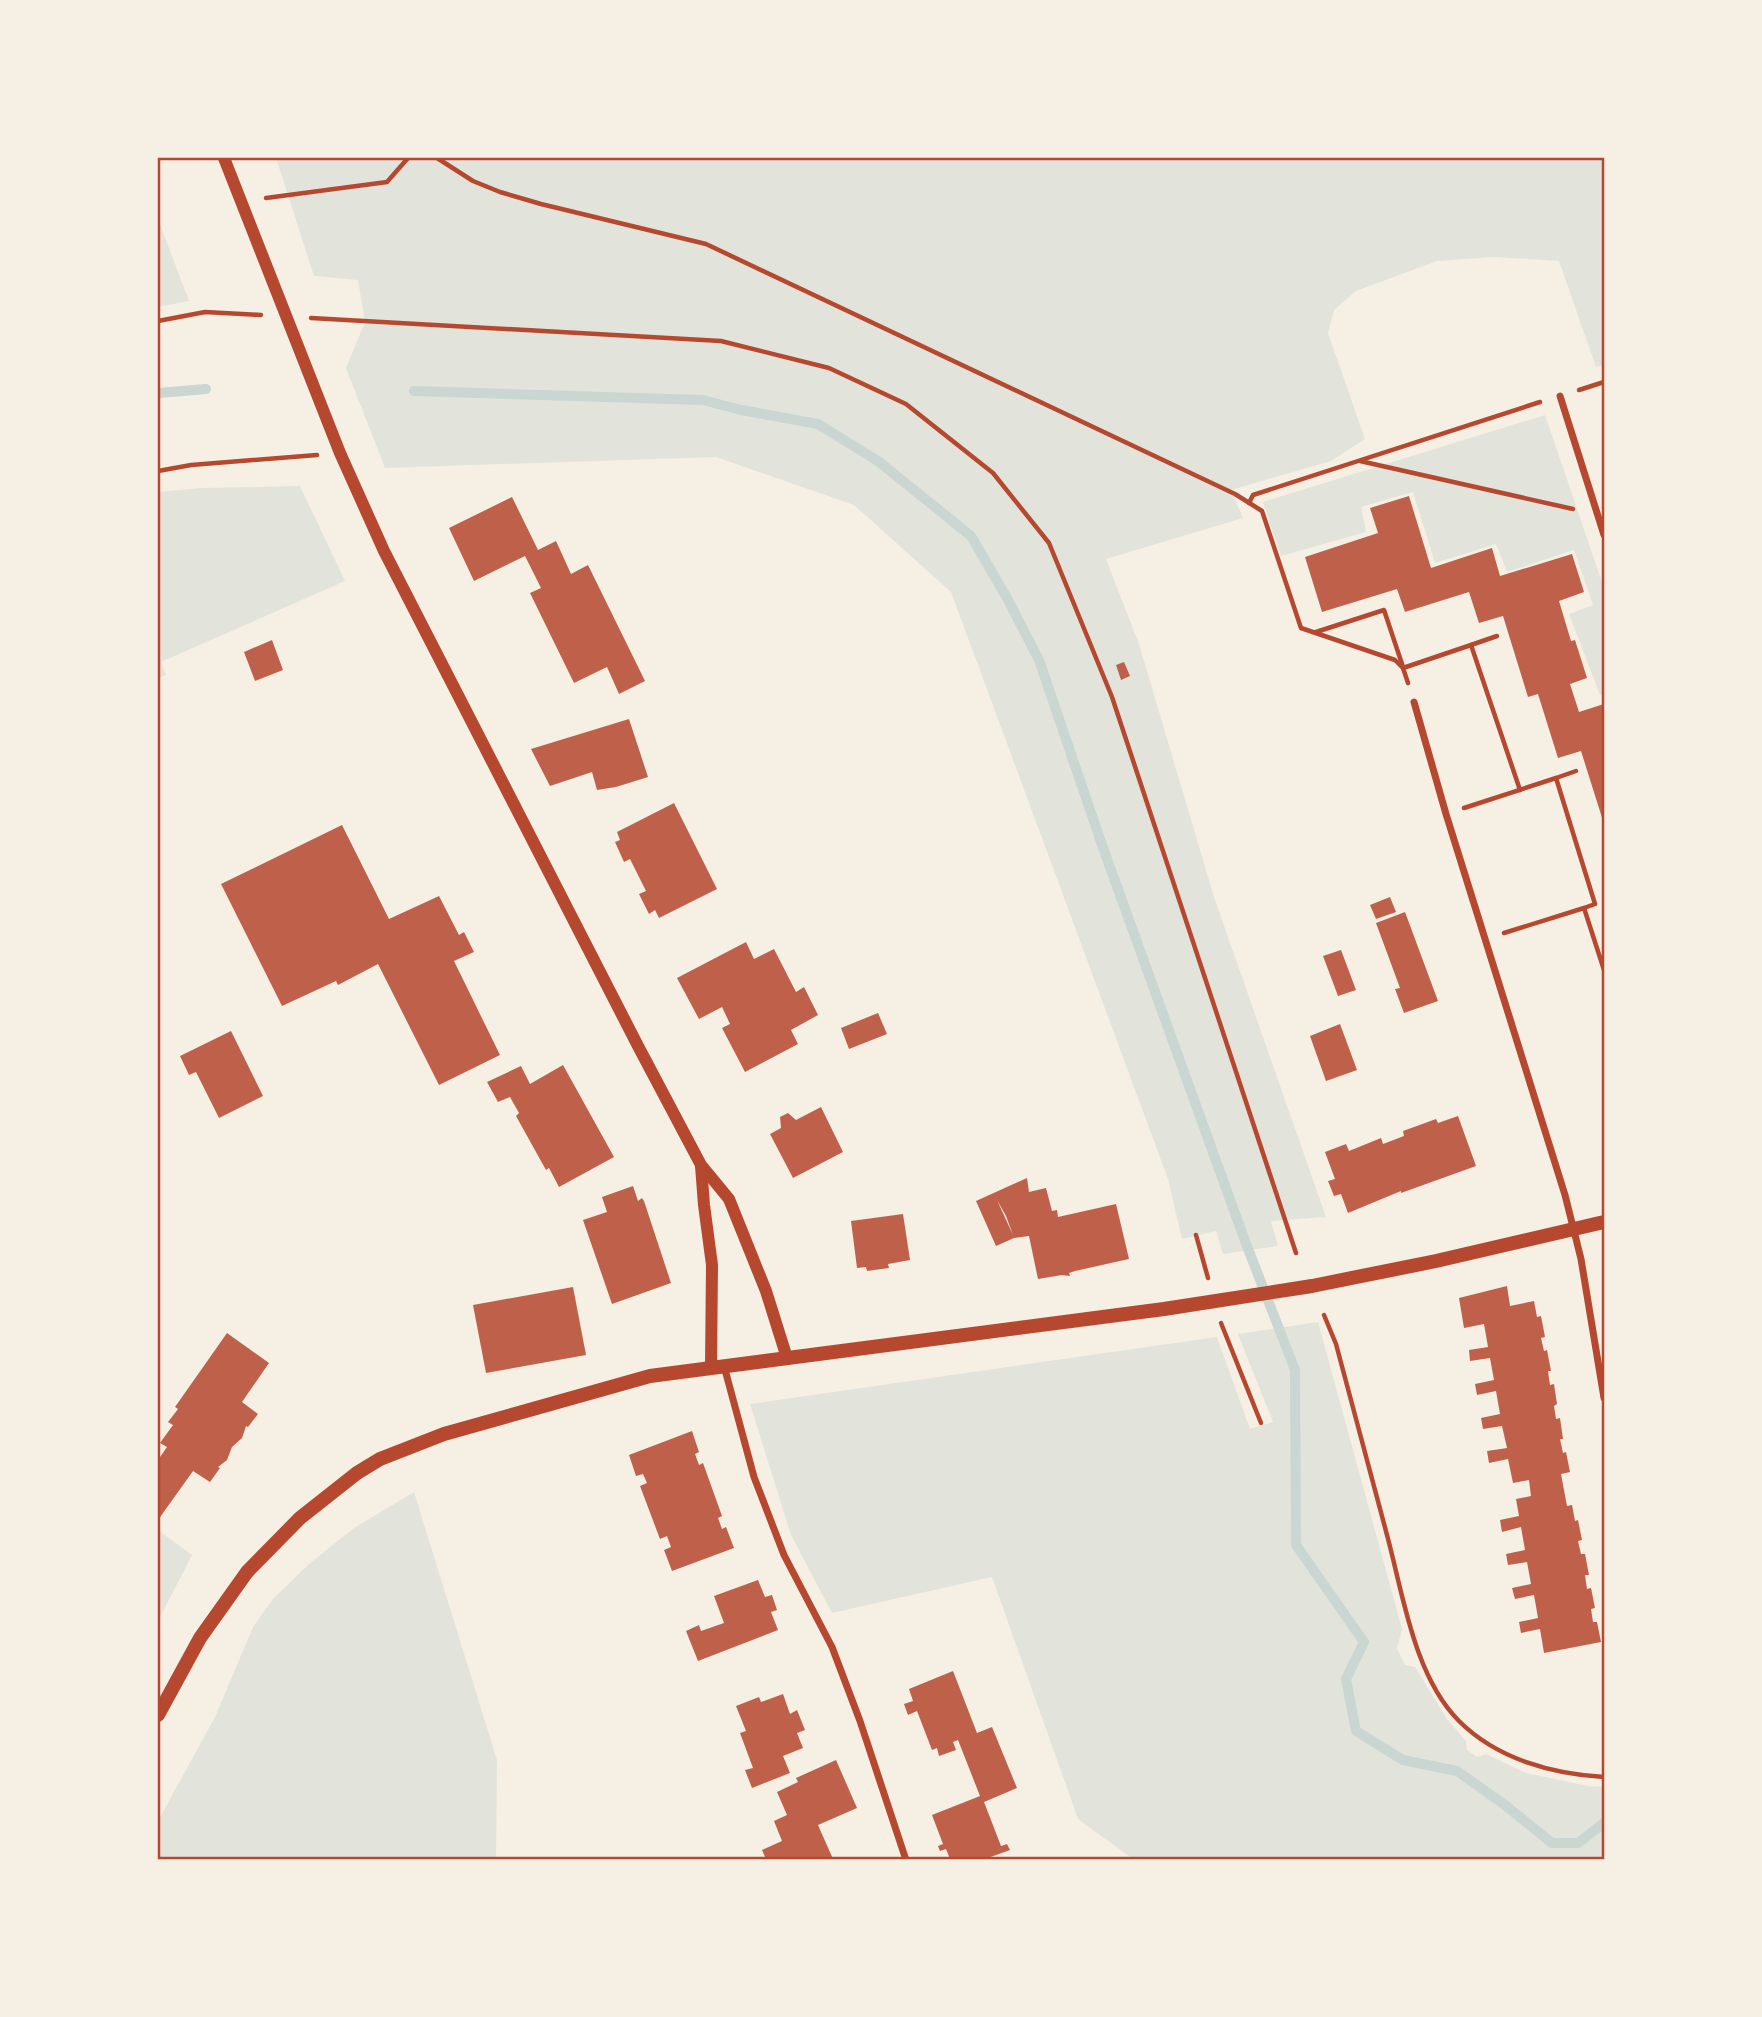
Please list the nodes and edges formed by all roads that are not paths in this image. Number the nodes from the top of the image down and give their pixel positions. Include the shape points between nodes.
1 (224, 158) edge
2 (1560, 396) road end
3 (1605, 535) edge
4 (1414, 702) road end
5 (701, 1165) junction
6 (1605, 1222) edge
7 (1574, 1230) junction
8 (787, 1358) junction
9 (717, 1366) junction
10 (1605, 1398) edge
11 (158, 1715) edge
12 (906, 1860) edge

1 - 5 street via 340,453 384,551
2 - 3 street
4 - 7 street
5 - 8 street via 729,1199
5 - 9 street
6 - 7 main road
7 - 8 main road via 1297,1288
7 - 10 street
8 - 9 main road
9 - 11 main road via 650,1376 470,1426 409,1447 357,1473 300,1518 247,1572 200,1637
9 - 12 street via 784,1555 832,1647

